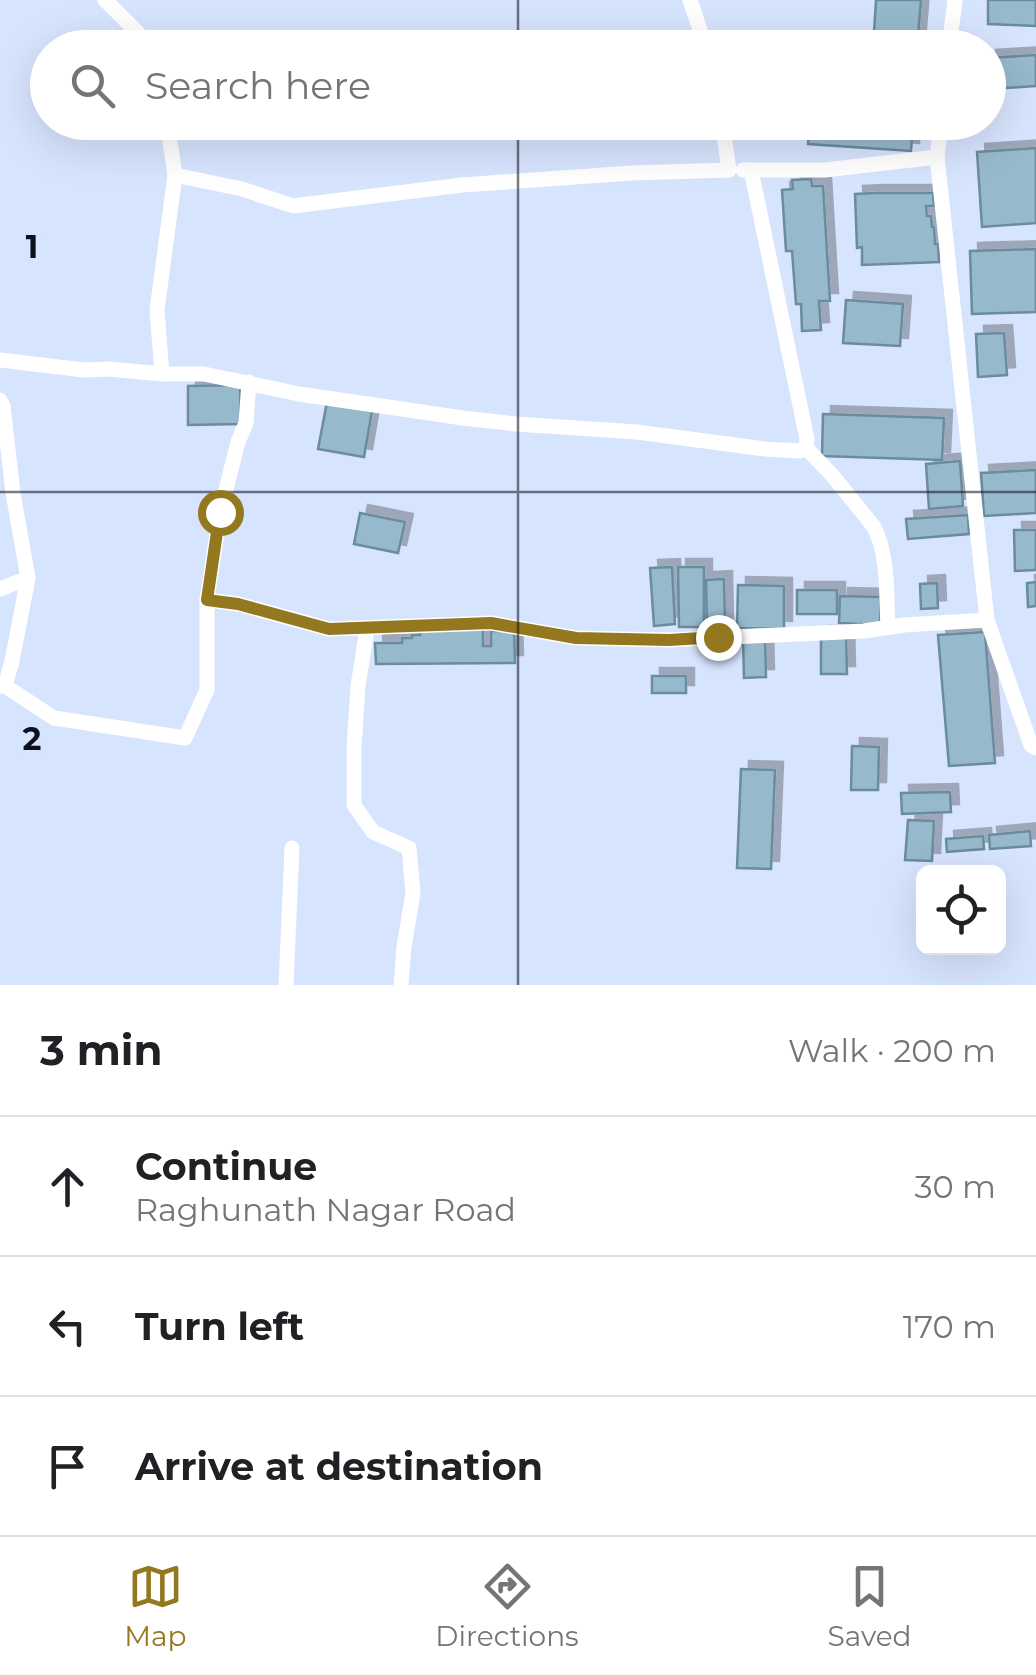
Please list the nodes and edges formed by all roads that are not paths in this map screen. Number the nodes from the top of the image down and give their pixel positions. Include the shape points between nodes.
1 (105, 0) edge
2 (690, 0) edge
3 (954, 0) edge
4 (135, 30) edge
5 (700, 30) edge
6 (951, 30) edge
7 (170, 140) edge
8 (725, 140) edge
9 (938, 140) edge
10 (936, 158) junction
11 (729, 170) junction
12 (751, 170) junction
13 (175, 175) junction
14 (0, 360) edge
15 (162, 374) junction
16 (248, 382) junction
17 (0, 400) edge
18 (806, 448) junction
19 (28, 578) junction
20 (0, 589) edge
21 (207, 600) junction
22 (987, 620) junction
23 (888, 627) junction
24 (367, 629) junction
25 (2, 686) edge
26 (1036, 748) edge
27 (292, 848) dead end
28 (286, 985) edge
29 (401, 985) edge

1 - 4 street
2 - 5 street
3 - 6 street
7 - 13 street
8 - 11 street
9 - 10 street
10 - 12 street
10 - 22 street
11 - 12 street
11 - 13 street via 462,185 293,206
12 - 18 street
13 - 15 street via 156,310
14 - 15 street
15 - 16 street
16 - 18 street via 463,418
16 - 21 street via 246,423 220,512
17 - 19 street
18 - 23 street via 879,536
19 - 20 street
19 - 25 street
21 - 24 street via 329,629
21 - 25 street via 207,690 186,738 54,718
22 - 23 street
22 - 26 street
23 - 24 street via 669,640 576,638 491,623
24 - 29 street via 354,805 373,832 409,848 413,893
27 - 28 street

